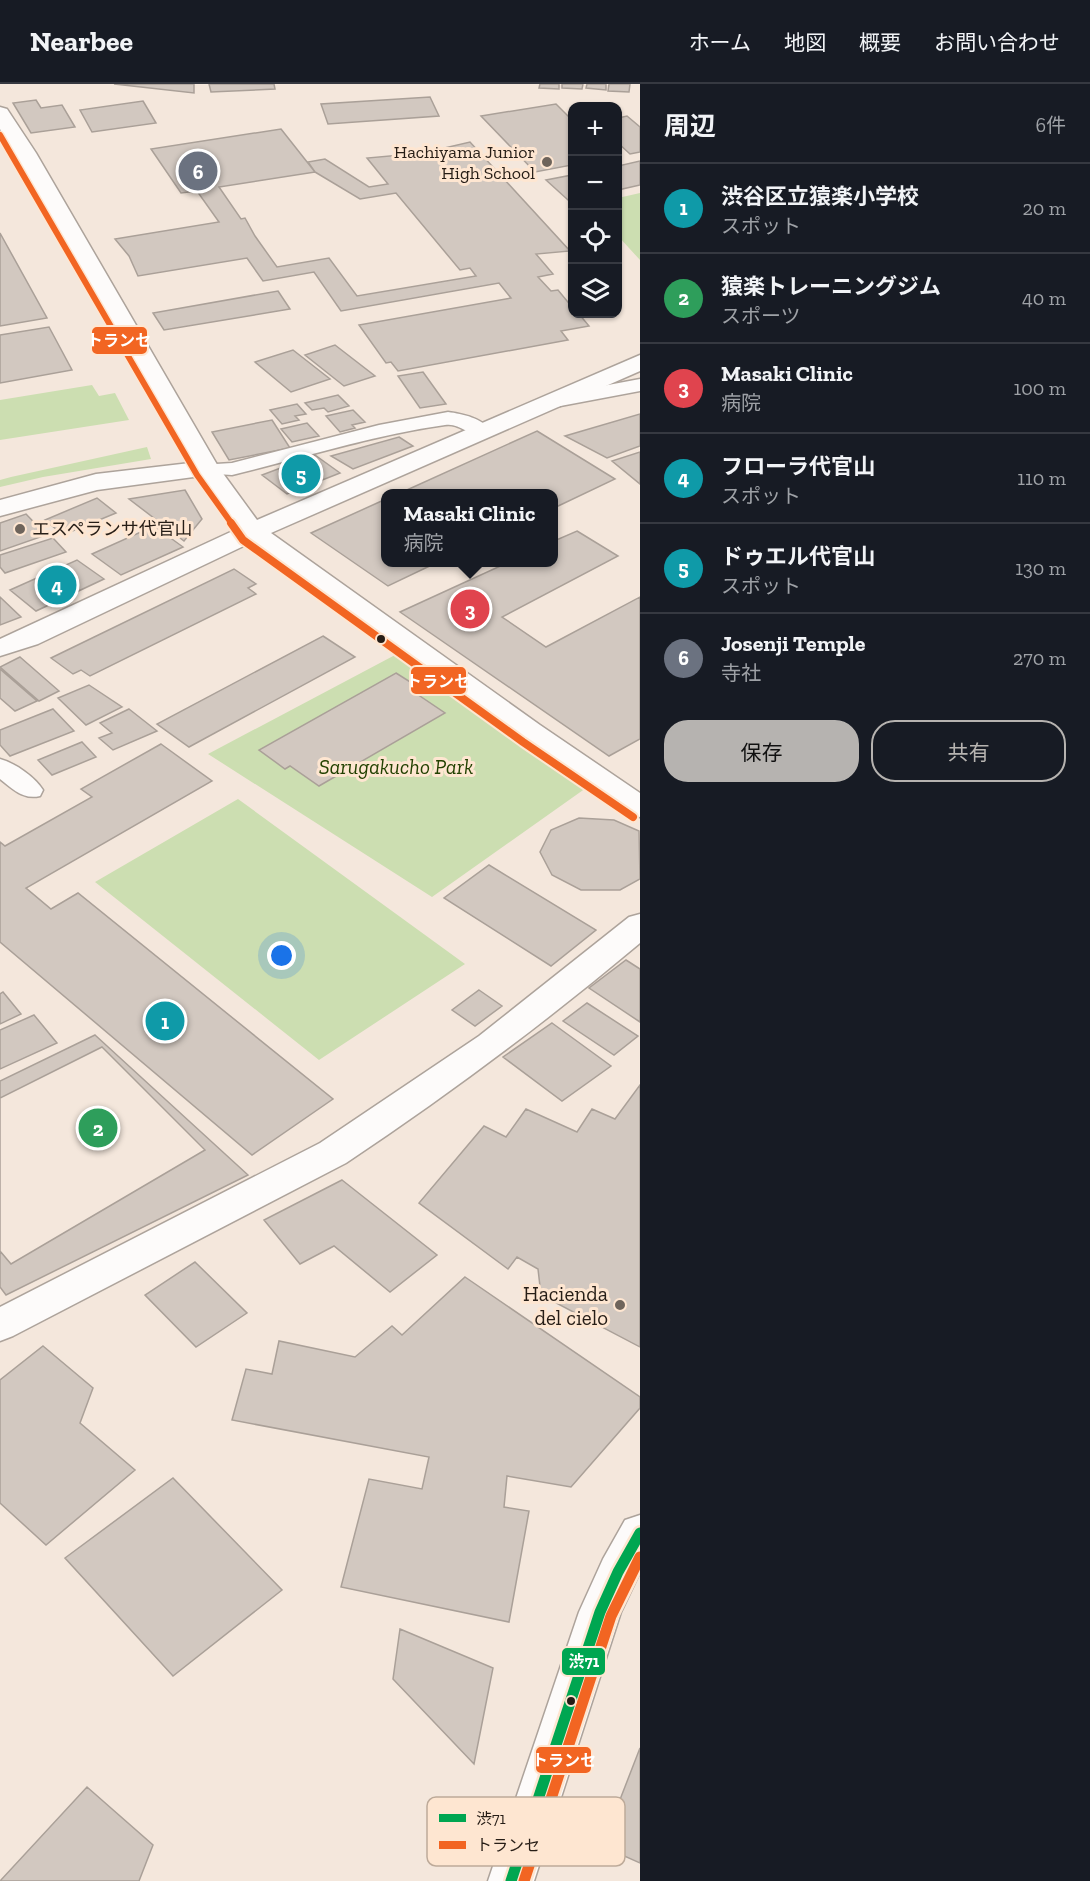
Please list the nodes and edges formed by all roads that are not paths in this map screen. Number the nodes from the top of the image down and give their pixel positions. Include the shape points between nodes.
1 (0, 113) edge
2 (640, 362) edge
3 (640, 385) edge
4 (555, 401) junction
5 (481, 431) junction
6 (207, 469) junction
7 (0, 508) edge
8 (252, 532) junction
9 (0, 648) edge
10 (0, 768) edge
11 (31, 790) dead end
12 (640, 807) edge
13 (640, 925) edge
14 (0, 1325) edge
15 (639, 1535) edge
16 (539, 1797) edge
17 (516, 1866) edge
18 (511, 1881) edge

1 - 6 street
2 - 4 street
3 - 4 lane
4 - 5 street
5 - 6 lane via 448,418 232,468
5 - 8 street
6 - 7 street via 96,482
6 - 8 street
8 - 9 street
8 - 12 street
10 - 11 lane
13 - 14 street via 497,1040 333,1153
15 - 16 street via 600,1612
17 - 18 street

